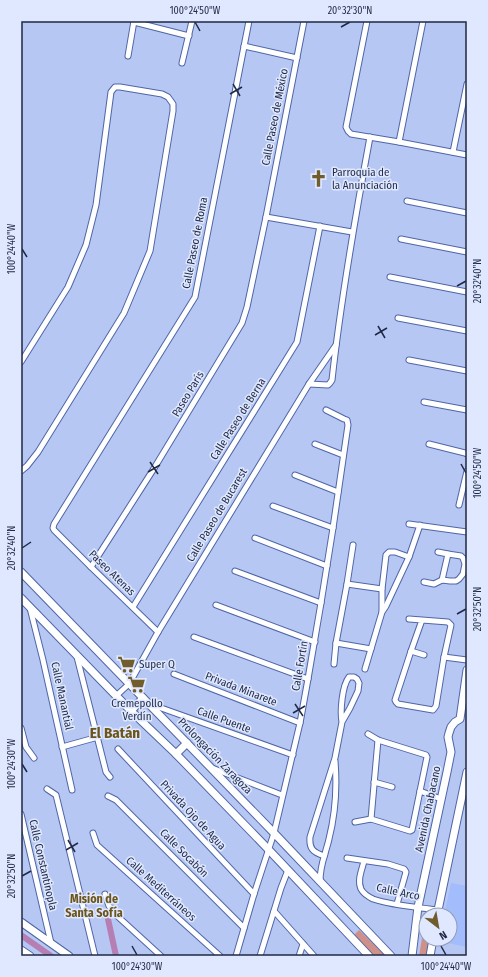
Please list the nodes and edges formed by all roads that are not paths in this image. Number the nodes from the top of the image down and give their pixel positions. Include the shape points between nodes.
1 (134, 21) edge
2 (192, 21) edge
3 (249, 21) edge
4 (304, 21) edge
5 (367, 21) edge
6 (423, 21) edge
7 (189, 36) junction
8 (244, 46) junction
9 (128, 56) dead end
10 (297, 58) junction
11 (182, 62) dead end
12 (467, 84) edge
13 (370, 137) junction
14 (399, 142) junction
15 (454, 152) junction
16 (467, 155) edge
17 (407, 201) dead end
18 (467, 212) edge
19 (266, 217) junction
20 (320, 226) junction
21 (352, 232) junction
22 (401, 239) dead end
23 (467, 252) edge
24 (390, 277) dead end
25 (467, 292) edge
26 (398, 318) dead end
27 (467, 331) edge
28 (336, 345) junction
29 (409, 360) dead end
30 (21, 362) edge
31 (467, 371) edge
32 (309, 384) junction
33 (424, 402) dead end
34 (326, 410) dead end
35 (467, 410) edge
36 (315, 444) dead end
37 (429, 444) dead end
38 (467, 454) edge
39 (343, 455) junction
40 (21, 471) edge
41 (467, 471) edge
42 (295, 475) dead end
43 (338, 492) junction
44 (460, 505) dead end
45 (273, 506) dead end
46 (409, 524) dead end
47 (420, 525) junction
48 (53, 528) joint
49 (333, 528) junction
50 (467, 532) edge
51 (255, 538) dead end
52 (353, 545) dead end
53 (438, 552) dead end
54 (448, 554) junction
55 (409, 557) junction
56 (327, 566) junction
57 (91, 567) junction
58 (235, 571) dead end
59 (21, 572) edge
60 (465, 575) edge
61 (442, 580) junction
62 (424, 582) dead end
63 (347, 584) junction
64 (382, 589) junction
65 (21, 598) edge
66 (321, 603) junction
67 (216, 605) dead end
68 (30, 607) junction
69 (133, 607) junction
70 (382, 612) junction
71 (409, 619) dead end
72 (422, 620) junction
73 (158, 632) junction
74 (194, 637) dead end
75 (315, 642) junction
76 (336, 643) junction
77 (371, 649) junction
78 (411, 651) junction
79 (77, 654) junction
80 (424, 655) dead end
81 (444, 657) junction
82 (467, 660) edge
83 (334, 664) dead end
84 (365, 669) dead end
85 (467, 670) edge
86 (174, 674) dead end
87 (308, 679) junction
88 (129, 684) junction
89 (117, 696) junction
90 (146, 701) junction
91 (131, 711) junction
92 (464, 719) edge
93 (300, 722) junction
94 (342, 722) junction
95 (21, 728) edge
96 (368, 734) dead end
97 (98, 737) junction
98 (378, 740) junction
99 (187, 744) junction
100 (62, 747) junction
101 (118, 749) dead end
102 (176, 754) junction
103 (292, 755) junction
104 (34, 758) dead end
105 (335, 758) junction
106 (210, 768) junction
107 (467, 772) edge
108 (110, 778) dead end
109 (374, 782) junction
110 (392, 787) dead end
111 (47, 789) dead end
112 (72, 790) dead end
113 (420, 791) junction
114 (282, 795) junction
115 (108, 796) dead end
116 (441, 800) junction
117 (21, 814) edge
118 (371, 819) junction
119 (355, 822) dead end
120 (93, 833) dead end
121 (274, 833) junction
122 (268, 849) junction
123 (324, 856) junction
124 (347, 858) dead end
125 (364, 861) junction
126 (288, 870) junction
127 (320, 882) junction
128 (105, 894) dead end
129 (254, 894) junction
130 (397, 904) junction
131 (418, 907) junction
132 (439, 907) edge
133 (274, 911) junction
134 (22, 924) edge
135 (244, 928) junction
136 (51, 943) junction
137 (303, 944) junction
138 (69, 956) edge
139 (95, 956) edge
140 (161, 956) edge
141 (220, 956) edge
142 (236, 956) edge
143 (260, 956) edge
144 (299, 956) edge
145 (314, 956) edge
146 (369, 956) edge
147 (391, 956) edge
148 (412, 956) edge

1 - 7 street
1 - 9 street
2 - 7 street
3 - 8 street, Calle Paseo de Roma
4 - 10 street, Calle Paseo de México
5 - 13 street via 346,127 351,134
6 - 14 street
7 - 11 street
8 - 10 street
8 - 48 street, Calle Paseo de Roma via 195,297
10 - 19 street, Calle Paseo de México
12 - 15 street
13 - 14 street
13 - 21 street
14 - 15 street
15 - 16 street
17 - 18 street
19 - 20 street
19 - 57 street, Paseo París via 242,323
20 - 21 street
20 - 69 street, Calle Paseo de Berna via 297,342
21 - 28 street
22 - 23 street
24 - 25 street
26 - 27 street
28 - 32 street, Calle Paseo de Bucarest
28 - 32 street via 330,383
29 - 31 street
30 - 40 street via 68,287 86,245 96,205 111,92 115,87 120,87 168,97 173,104 173,111 150,251 124,313 38,452
32 - 73 street, Calle Paseo de Bucarest
33 - 35 street
34 - 39 street, Calle Fortín via 347,420
36 - 39 street
37 - 38 street
39 - 43 street, Calle Fortín
41 - 44 street
42 - 43 street
43 - 49 street, Calle Fortín
45 - 49 street
46 - 47 street
47 - 50 street
47 - 55 street
48 - 57 street, Paseo Atenas
49 - 56 street, Calle Fortín
51 - 56 street
52 - 63 street
53 - 54 street
54 - 60 street via 463,558
54 - 61 street
55 - 64 street via 395,552 386,555
55 - 70 street
56 - 66 street, Calle Fortín
57 - 69 street, Paseo Atenas
58 - 66 street
59 - 88 street, Prolongación Zaragoza
60 - 61 street via 456,581
61 - 62 street via 434,584
63 - 64 street
63 - 76 street
64 - 70 street
65 - 68 street
66 - 75 street, Calle Fortín
67 - 75 street
68 - 79 street
68 - 100 street, Calle Manantial
69 - 73 street, Paseo Atenas
70 - 77 street
71 - 72 street
72 - 78 street
72 - 81 street via 450,624
73 - 88 street, Calle Paseo de Bucarest
74 - 87 street
75 - 87 street, Calle Fortín
76 - 77 street
76 - 83 street
77 - 84 street
78 - 80 street
78 - 81 street via 395,700 398,704 434,709
79 - 89 street
79 - 97 street
81 - 82 street
85 - 92 street, Avenida Chabacano
86 - 93 street, Privada Minarete
87 - 93 street, Calle Fortín
88 - 89 street, Calle Paseo de Bucarest
88 - 90 street, Prolongación Zaragoza
89 - 91 street
90 - 91 street
90 - 99 street, Prolongación Zaragoza
90 - 103 street, Calle Puente
91 - 102 street
92 - 116 street, Avenida Chabacano via 454,722 448,733 451,752
93 - 103 street, Calle Fortín
94 - 94 street via 342,700 346,682 354,677 359,683 358,691
94 - 105 street
95 - 104 street via 26,747
96 - 98 street
97 - 100 street
97 - 108 street via 106,772
98 - 109 street
98 - 113 street via 426,755
99 - 102 street
99 - 106 street, Prolongación Zaragoza
100 - 112 street, Calle Manantial
101 - 129 street, Privada Ojo de Agua
102 - 122 street
103 - 114 street, Calle Fortín
105 - 123 street via 333,813 330,838
105 - 123 street via 309,845 317,854
106 - 114 street
106 - 121 street, Prolongación Zaragoza
107 - 132 street
109 - 110 street
109 - 118 street
111 - 139 street via 56,795
113 - 116 street
113 - 118 street via 412,830
114 - 121 street, Calle Fortín
115 - 135 street, Calle Socabón via 116,800
116 - 131 street, Avenida Chabacano
117 - 136 street, Calle Constantinopla
118 - 119 street
120 - 141 street, Calle Mediterráneos via 97,845
121 - 122 street, Calle Fortín
121 - 127 street, Prolongación Zaragoza
122 - 126 street
122 - 129 street, Calle Fortín
123 - 127 street
124 - 125 street
125 - 130 street, Calle Arco via 359,882 362,890 372,898
125 - 130 street via 404,869 406,872
126 - 133 street
126 - 146 street
127 - 147 street, Prolongación Zaragoza
128 - 140 street via 115,914
129 - 135 street, Calle Fortín
130 - 131 street, Calle Arco
131 - 148 street, Avenida Chabacano
133 - 137 street
133 - 143 street
134 - 136 street
135 - 142 street, Calle Fortín
136 - 138 street
137 - 144 street
137 - 145 street

